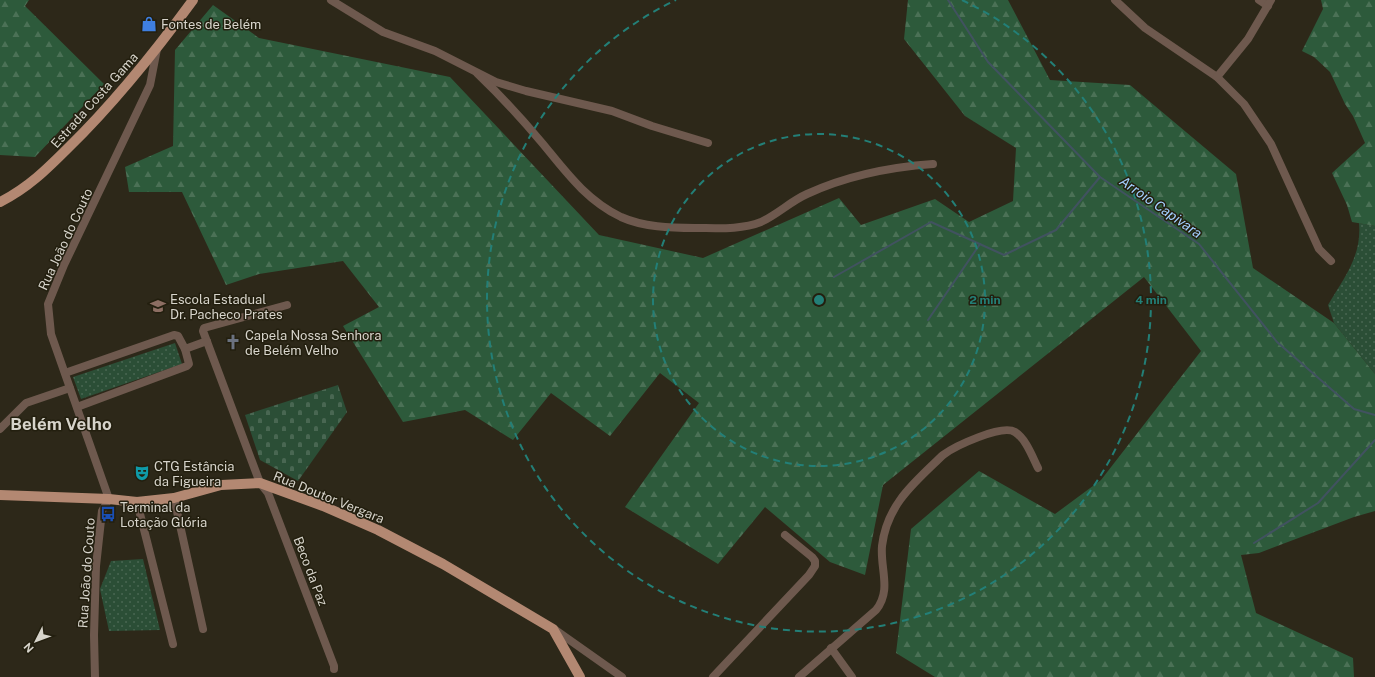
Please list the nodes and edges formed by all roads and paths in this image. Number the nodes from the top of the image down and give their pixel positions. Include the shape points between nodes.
1 (193, 0) edge
2 (331, 0) edge
3 (1115, 0) edge
4 (1259, 0) edge
5 (1270, 3) edge
6 (157, 49) junction
7 (477, 73) junction
8 (1217, 77) junction
9 (708, 143) dead end
10 (933, 164) dead end
11 (0, 202) edge
12 (1331, 261) dead end
13 (286, 305) dead end
14 (207, 342) junction
15 (185, 349) junction
16 (65, 373) junction
17 (70, 388) junction
18 (77, 407) junction
19 (0, 429) edge
20 (1038, 468) dead end
21 (260, 483) junction
22 (0, 495) edge
23 (174, 498) junction
24 (109, 499) junction
25 (137, 502) junction
26 (785, 535) dead end
27 (203, 629) dead end
28 (553, 629) junction
29 (173, 644) dead end
30 (831, 648) junction
31 (334, 669) dead end
32 (95, 677) edge
33 (580, 677) edge
34 (622, 677) edge
35 (713, 677) edge
36 (799, 677) edge
37 (852, 677) edge

1 - 6 main road, Estrada Costa Gama
2 - 7 street via 383,32 435,51
3 - 8 street via 1145,28
4 - 5 street
5 - 8 street via 1245,44
6 - 11 main road, Estrada Costa Gama via 84,133 36,180
6 - 16 street, Rua João do Couto via 150,85 48,304 51,334
7 - 9 street via 526,91 607,109
7 - 10 street via 508,104 564,172 591,198 622,217 654,226 728,228 759,222 781,212 807,194 848,180 902,166
8 - 12 street via 1244,104 1266,134 1320,249
13 - 14 street via 204,328
14 - 15 street
14 - 21 street, Beco da Paz
15 - 16 street via 178,336 174,335
15 - 18 street via 189,364 187,366
16 - 17 street, Rua João do Couto
17 - 18 street, Rua João do Couto
17 - 19 street via 26,403
18 - 24 street, Rua João do Couto
20 - 30 street via 1022,438 1014,431 1006,429 951,449 944,454 904,493 891,515 882,547 885,588 882,602
21 - 23 main road, Rua Doutor Vergara via 221,485
21 - 28 main road, Rua Doutor Vergara via 378,530 443,564
21 - 31 street, Beco da Paz via 268,493
22 - 24 main road, Rua Doutor Vergara
23 - 25 main road, Rua Doutor Vergara
23 - 27 street
24 - 25 main road, Rua Doutor Vergara
24 - 32 street, Rua João do Couto via 102,511 96,566
25 - 29 street
26 - 35 street via 812,557 815,566
28 - 33 main road
28 - 34 street
30 - 36 street
30 - 37 street

